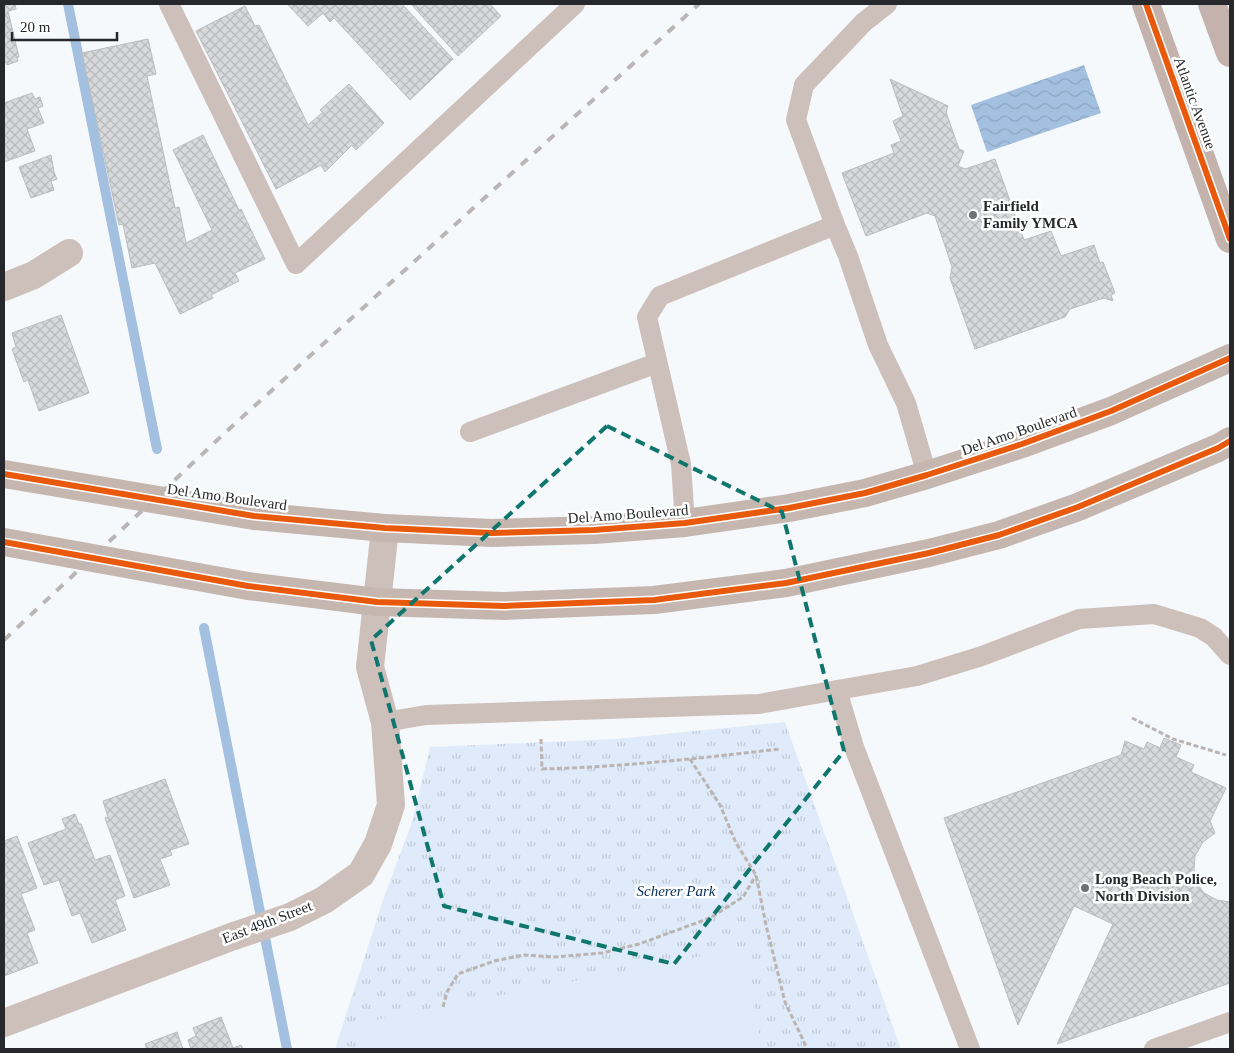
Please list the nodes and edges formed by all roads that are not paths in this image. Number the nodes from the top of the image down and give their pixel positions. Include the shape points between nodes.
1 (169, 4) edge
2 (575, 4) edge
3 (887, 4) edge
4 (1146, 4) edge
5 (1212, 4) edge
6 (1230, 53) edge
7 (836, 225) junction
8 (1230, 239) edge
9 (69, 253) dead end
10 (4, 287) edge
11 (1230, 358) edge
12 (657, 363) junction
13 (470, 432) dead end
14 (1230, 441) edge
15 (4, 474) edge
16 (928, 475) junction
17 (685, 523) junction
18 (385, 528) junction
19 (4, 542) edge
20 (378, 602) junction
21 (1230, 655) edge
22 (837, 690) junction
23 (386, 722) junction
24 (1230, 1022) edge
25 (4, 1023) edge
26 (970, 1049) edge
27 (1154, 1049) edge

1 - 2 lane via 296,264
3 - 7 lane via 864,22 804,85 796,120
4 - 8 main road, Atlantic Avenue
5 - 6 main road
7 - 12 lane via 660,296 646,317
7 - 16 lane via 878,345 906,403
9 - 10 street via 34,275
11 - 16 main road, Del Amo Boulevard via 1111,411
12 - 13 lane
12 - 17 lane via 681,464
14 - 20 main road via 1078,507 998,534 929,553 786,583 654,600 504,606
15 - 18 main road, Del Amo Boulevard via 254,516
16 - 17 main road, Del Amo Boulevard via 865,493
17 - 18 main road, Del Amo Boulevard via 492,533
18 - 20 street, East 49th Street
19 - 20 main road via 248,586
20 - 23 street, East 49th Street via 370,667
21 - 22 lane via 1214,637 1200,628 1154,614 1079,619 982,656 917,676
22 - 23 lane via 759,704 426,715
22 - 26 lane via 854,747
23 - 25 street, East 49th Street via 391,805 378,844 361,874 324,900 290,917 231,936
24 - 27 lane

